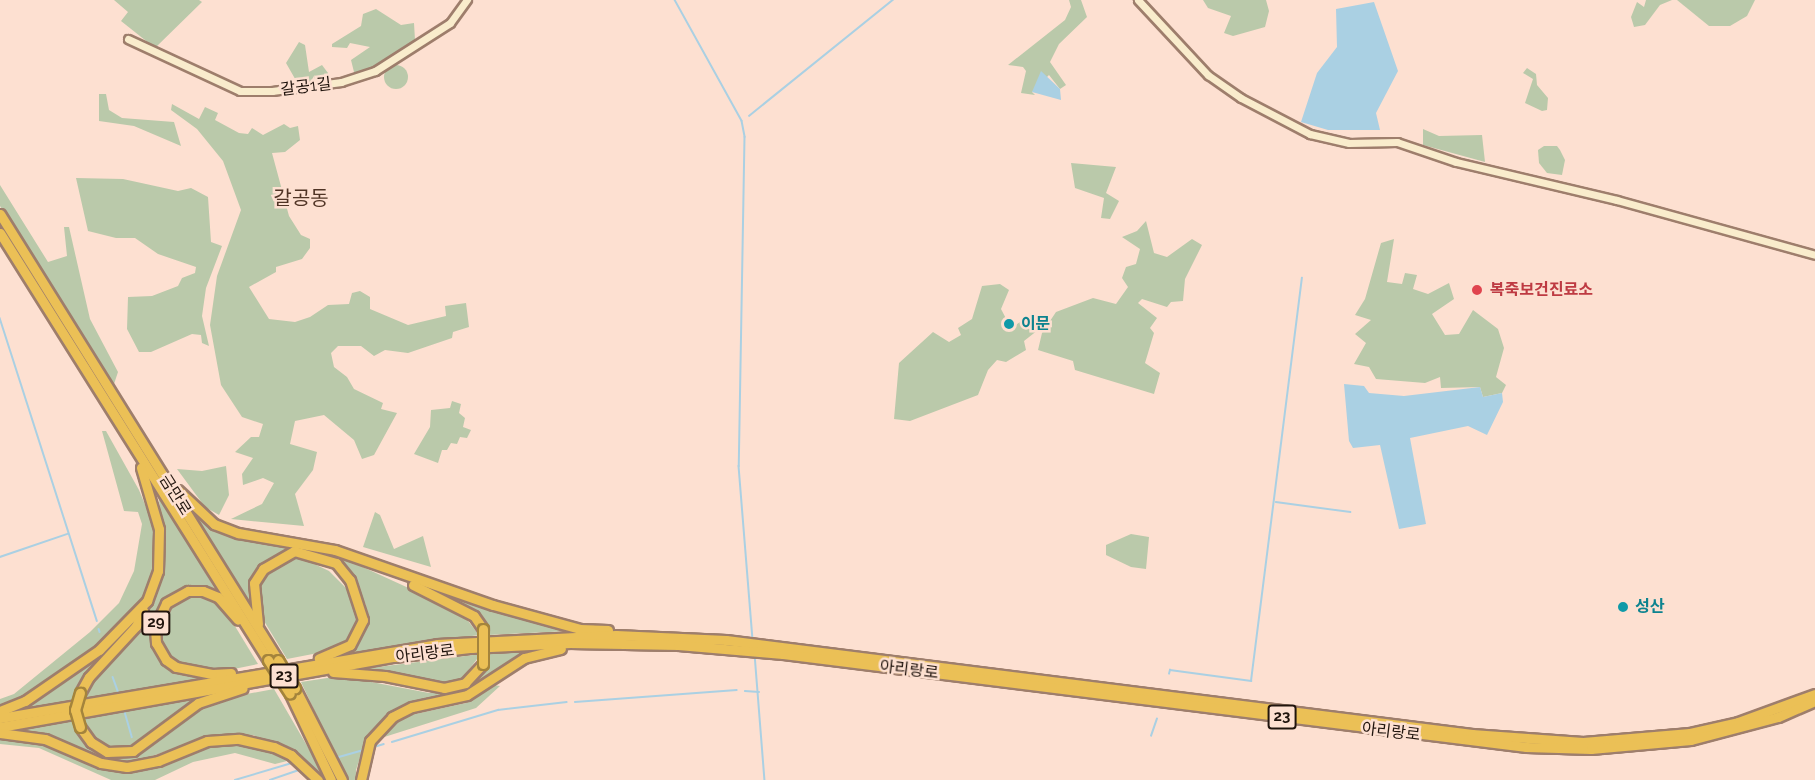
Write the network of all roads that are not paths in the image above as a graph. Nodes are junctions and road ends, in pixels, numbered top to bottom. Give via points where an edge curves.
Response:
1 (467, 0) edge
2 (1138, 0) edge
3 (128, 39) dead end
4 (0, 214) edge
5 (0, 233) edge
6 (1815, 255) edge
7 (133, 445) junction
8 (160, 471) junction
9 (350, 556) junction
10 (147, 601) junction
11 (245, 622) junction
12 (260, 632) junction
13 (616, 635) junction
14 (570, 643) junction
15 (727, 644) junction
16 (273, 660) junction
17 (312, 664) junction
18 (328, 668) junction
19 (243, 680) junction
20 (292, 691) junction
21 (1811, 699) edge
22 (0, 711) edge
23 (0, 718) edge
24 (0, 726) edge
25 (0, 733) edge
26 (317, 779) edge
27 (331, 780) edge
28 (342, 780) edge
29 (361, 780) edge

1 - 3 street, 갈공1길 via 450,23 375,71 341,82 272,91 240,91
2 - 6 street via 1208,75 1241,98 1310,134 1349,143 1398,142 1456,162 1617,200
4 - 8 highway, 금만로
5 - 7 highway, 금만로
7 - 10 highway via 130,447 148,482 159,529 158,571
7 - 11 highway, 금만로
8 - 9 highway via 164,469 187,502 214,524 238,533 300,541
8 - 12 highway, 금만로
9 - 13 highway via 493,605 580,629 610,630
9 - 18 highway, bridge via 440,595 474,616 483,629 483,664 465,683 444,688 386,676 333,672
10 - 19 highway, bridge via 136,626 88,677 80,693 75,710 80,728 91,742 107,752 133,751 198,703 244,688
10 - 22 highway via 99,650 25,701
11 - 16 highway, 금만로 / 29
11 - 19 highway, 29 via 240,623 218,597 196,591 173,596 157,617 155,627 156,643 166,660 176,667
12 - 16 highway, 금만로
12 - 17 highway via 254,583 263,569 294,551 336,563 350,580 363,620 350,645 316,658
13 - 15 highway, 아리랑로 / 23
13 - 17 highway, 아리랑로 / 23 via 448,643
14 - 15 highway, 아리랑로 / 23
14 - 18 highway, 아리랑로 / 23 via 471,648
14 - 29 highway via 566,648 524,658 467,695 402,712 370,741
15 - 21 highway, 아리랑로 / 23 via 1527,740 1650,739 1777,713
16 - 20 highway, 금만로, bridge
17 - 19 highway, 아리랑로 / 23
18 - 19 highway, 아리랑로 / 23
19 - 23 highway, 아리랑로 / 23
19 - 24 highway, 아리랑로 / 23
20 - 27 highway, 금만로
20 - 28 highway, 금만로
25 - 26 highway via 45,739 101,763 127,767 222,739 257,742 291,755

